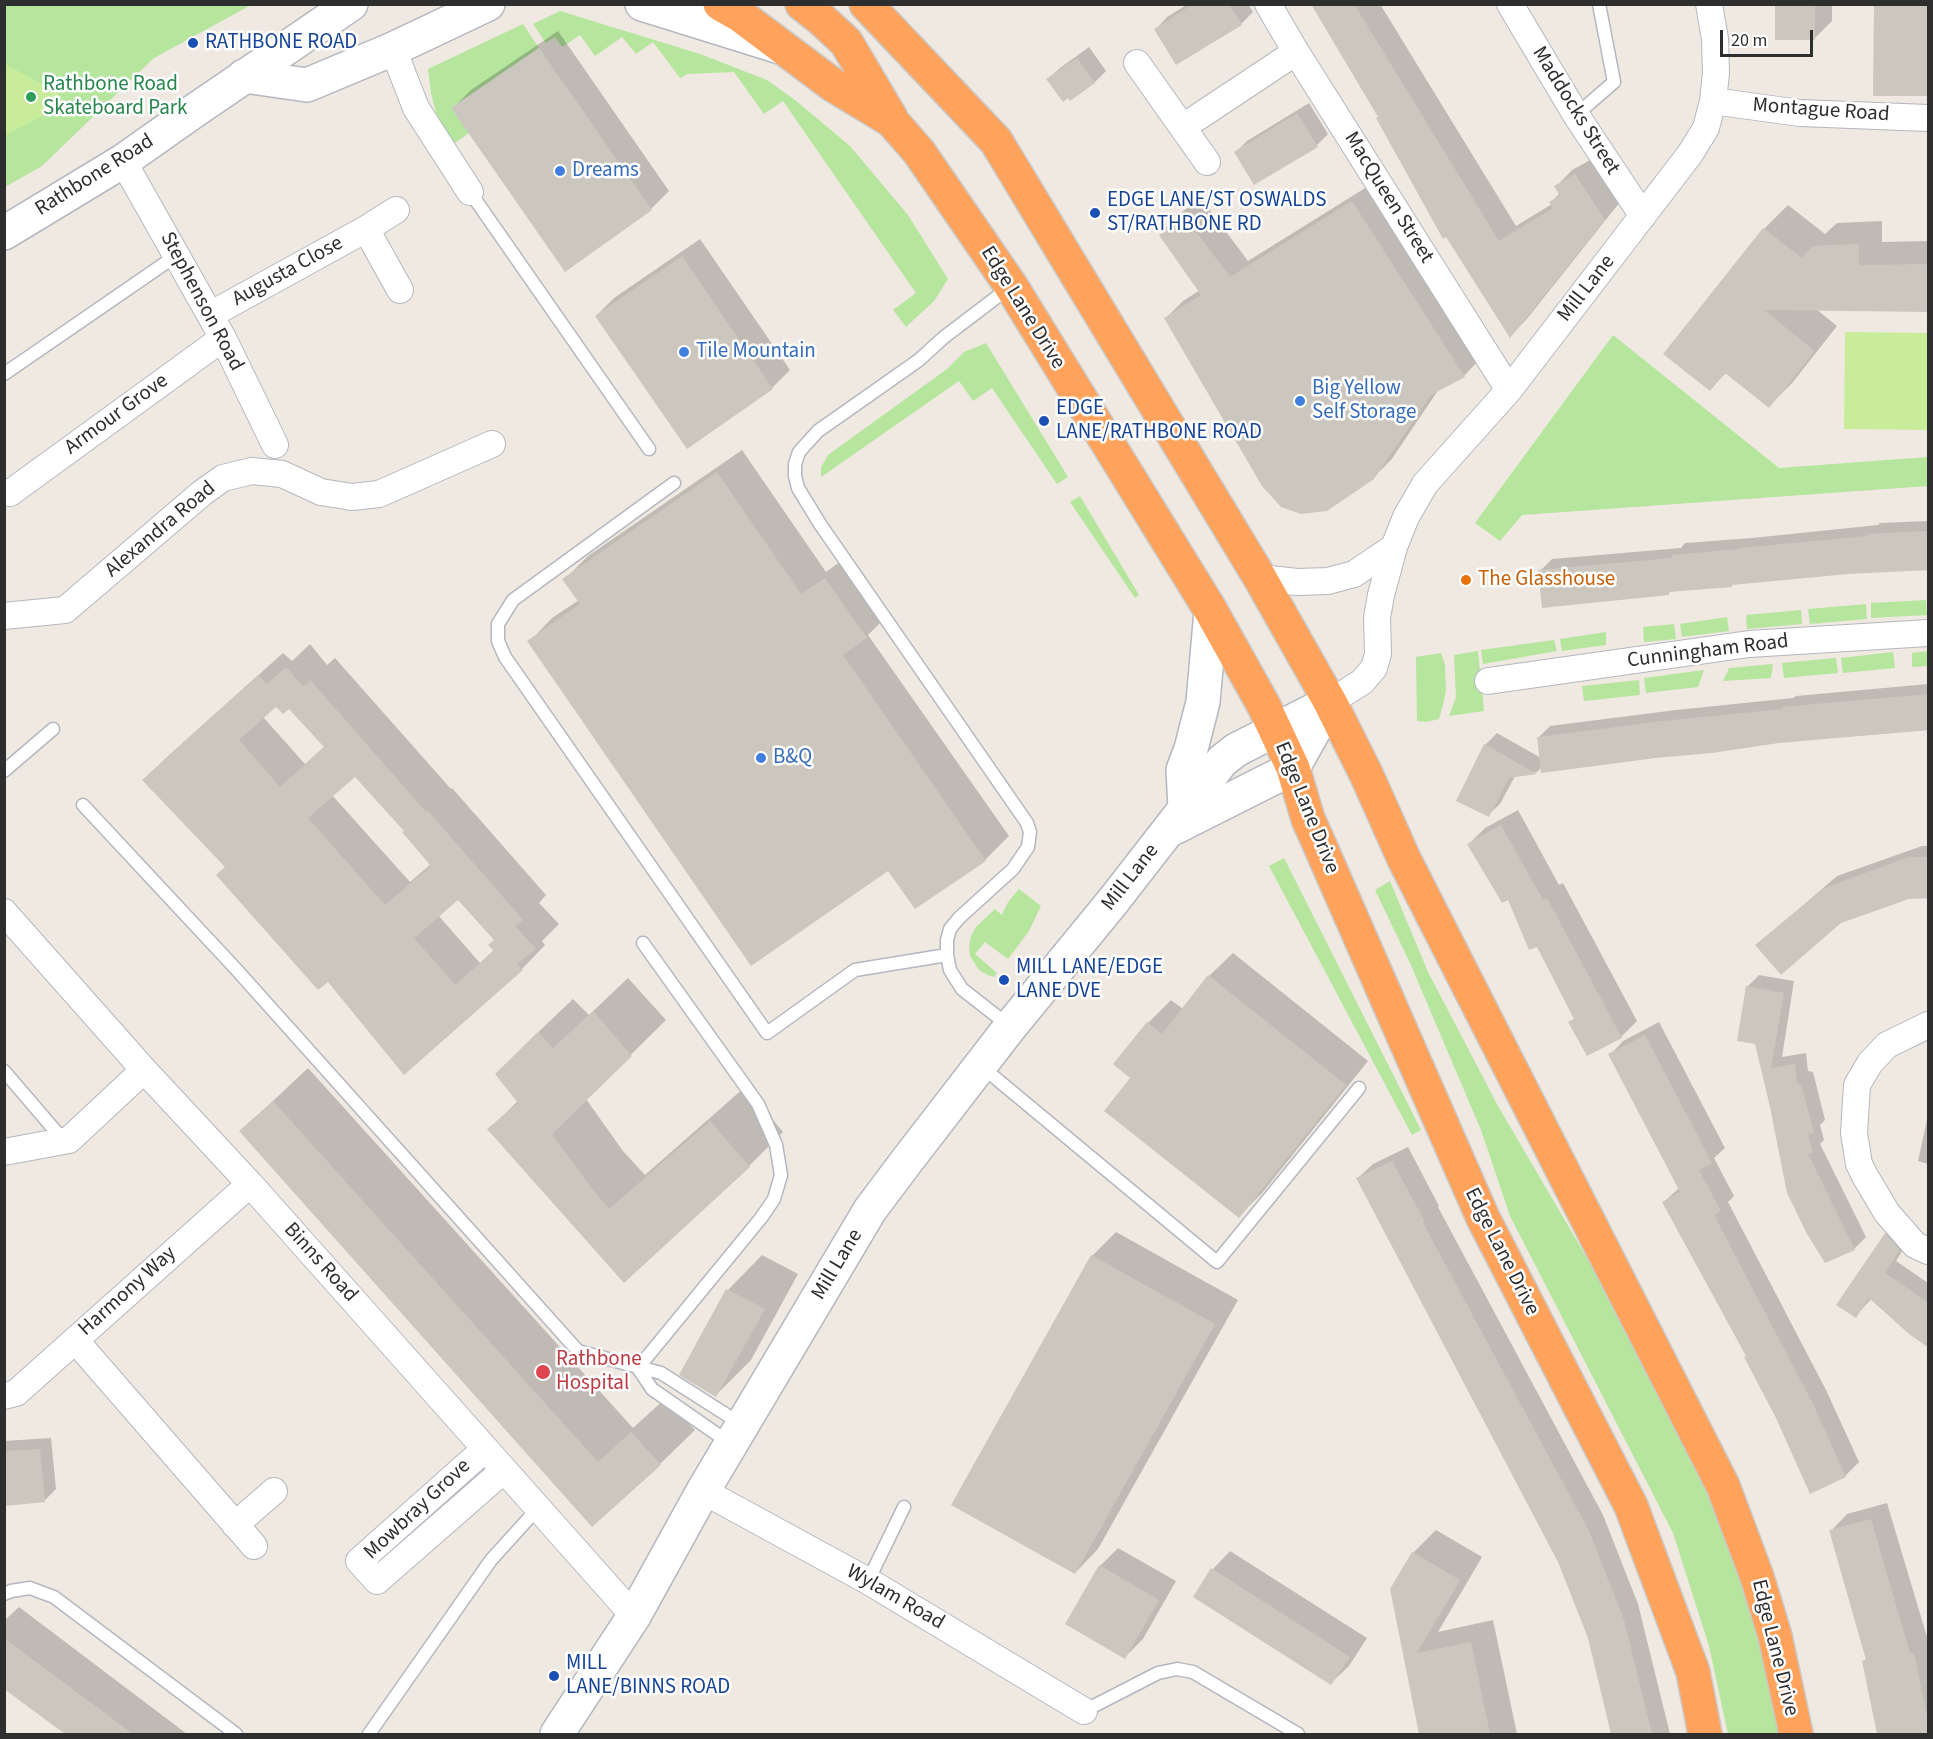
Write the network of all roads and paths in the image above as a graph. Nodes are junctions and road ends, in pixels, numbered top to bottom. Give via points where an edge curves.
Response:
1 (351, 4) edge
2 (488, 4) edge
3 (642, 4) edge
4 (720, 4) edge
5 (802, 4) edge
6 (866, 4) edge
7 (1268, 4) edge
8 (1510, 4) edge
9 (1599, 4) edge
10 (1710, 4) edge
11 (784, 48) junction
12 (393, 49) junction
13 (1296, 52) junction
14 (1137, 63) dead end
15 (244, 76) junction
16 (1713, 101) junction
17 (1576, 115) junction
18 (1919, 117) edge
19 (891, 120) junction
20 (1184, 127) junction
21 (123, 161) junction
22 (1207, 162) dead end
23 (470, 192) joint
24 (396, 210) dead end
25 (1642, 216) junction
26 (366, 230) junction
27 (4, 233) edge
28 (177, 255) junction
29 (1011, 286) junction
30 (400, 290) dead end
31 (210, 315) junction
32 (223, 338) junction
33 (4, 374) edge
34 (1509, 390) junction
35 (492, 444) dead end
36 (275, 445) dead end
37 (649, 449) dead end
38 (674, 483) dead end
39 (10, 493) dead end
40 (1394, 547) junction
41 (1260, 578) junction
42 (1211, 611) junction
43 (5, 615) edge
44 (1929, 633) edge
45 (1488, 681) dead end
46 (1330, 702) junction
47 (53, 729) dead end
48 (1274, 729) junction
49 (1293, 768) junction
50 (4, 771) edge
51 (84, 805) dead end
52 (1177, 819) junction
53 (4, 912) edge
54 (643, 943) dead end
55 (947, 956) junction
56 (1929, 1025) edge
57 (1010, 1027) junction
58 (980, 1065) junction
59 (144, 1070) junction
60 (4, 1071) edge
61 (1359, 1088) dead end
62 (64, 1141) junction
63 (4, 1152) edge
64 (250, 1184) junction
65 (1929, 1251) edge
66 (75, 1340) junction
67 (638, 1368) junction
68 (4, 1396) edge
69 (737, 1434) junction
70 (485, 1449) junction
71 (504, 1470) junction
72 (274, 1491) dead end
73 (703, 1491) junction
74 (904, 1507) dead end
75 (537, 1508) junction
76 (235, 1524) junction
77 (254, 1546) dead end
78 (868, 1581) junction
79 (4, 1594) edge
80 (634, 1616) junction
81 (1084, 1711) joint
82 (236, 1734) edge
83 (369, 1734) edge
84 (557, 1734) edge
85 (1298, 1734) edge
86 (1705, 1734) edge
87 (1796, 1734) edge

1 - 15 street, Rathbone Road
2 - 12 street
3 - 11 street
4 - 11 highway, Edge Lane Drive
5 - 19 highway via 846,42
6 - 41 highway, Edge Lane Drive via 996,141
7 - 13 street, MacQueen Street
8 - 17 street, Maddocks Street
9 - 17 lane via 1614,82
10 - 16 street, Mill Lane via 1715,39
11 - 19 highway, Edge Lane Drive via 833,85
12 - 15 street via 308,85
12 - 23 street via 416,108
13 - 20 street
13 - 34 street, MacQueen Street
14 - 20 street
15 - 21 street, Rathbone Road
16 - 18 street, Montague Road via 1800,113
16 - 25 street, Mill Lane via 1706,128 1690,154
17 - 25 street, Maddocks Street
19 - 29 highway, Edge Lane Drive via 919,152
20 - 22 street
21 - 27 street, Rathbone Road
21 - 28 street, Stephenson Road
23 - 37 lane
24 - 26 street, Augusta Close
25 - 34 street, Mill Lane
26 - 30 street, Augusta Close
26 - 31 street, Augusta Close
28 - 31 street, Stephenson Road
28 - 33 lane
29 - 42 highway, Edge Lane Drive
29 - 55 lane via 919,360 818,431 795,464 804,500 1030,832 1028,847 1013,869 950,929
31 - 32 street, Stephenson Road
32 - 36 street, Stephenson Road
32 - 39 street, Armour Grove
34 - 40 street, Mill Lane via 1425,484
35 - 43 street, Alexandra Road via 379,494 352,497 321,492 282,474 252,471 223,478 65,610
38 - 55 lane via 513,600 498,624 498,641 505,657 767,1033 855,970
40 - 41 street via 1354,574 1328,581
40 - 46 street, Mill Lane via 1377,618 1378,654 1374,668 1362,682
41 - 46 highway, Edge Lane Drive
42 - 48 highway, Edge Lane Drive
42 - 52 street via 1203,702 1183,770
44 - 45 street, Cunningham Road via 1749,644
46 - 48 street, Mill Lane
46 - 49 street
46 - 87 highway, Edge Lane Drive via 1404,859 1723,1486 1775,1636
47 - 50 lane
48 - 49 highway, Edge Lane Drive
48 - 52 street, Mill Lane via 1222,761
49 - 52 street, Mill Lane
49 - 86 highway, Edge Lane Drive via 1317,839 1483,1218 1631,1506 1693,1672
51 - 67 lane via 578,1351
52 - 57 street, Mill Lane
53 - 59 street, Binns Road
54 - 67 lane via 758,1104 776,1145 781,1175 774,1199 761,1218
55 - 57 lane via 950,970 962,989
56 - 65 street via 1887,1045 1870,1063 1857,1085 1854,1133 1859,1164 1887,1213 1916,1245
57 - 58 street, Mill Lane
58 - 61 lane via 1217,1262
58 - 69 street, Mill Lane via 870,1210
59 - 62 street
59 - 64 street, Binns Road
60 - 62 lane
62 - 63 street
64 - 66 street, Harmony Way
64 - 70 street, Binns Road
66 - 68 street, Harmony Way via 16,1393
66 - 76 street
67 - 69 lane via 661,1373
67 - 69 lane via 652,1389
69 - 73 street, Mill Lane
70 - 71 street, Binns Road
70 - 71 street, Mowbray Grove via 359,1561 377,1581
71 - 75 street, Binns Road
72 - 76 street
73 - 78 street, Wylam Road
73 - 80 street, Mill Lane
74 - 78 lane
75 - 80 street, Binns Road
75 - 83 lane via 491,1560
76 - 77 street
78 - 81 street, Wylam Road
79 - 82 lane via 30,1588 54,1597
80 - 84 street, Mill Lane
81 - 85 lane via 1158,1673 1177,1669 1192,1672

